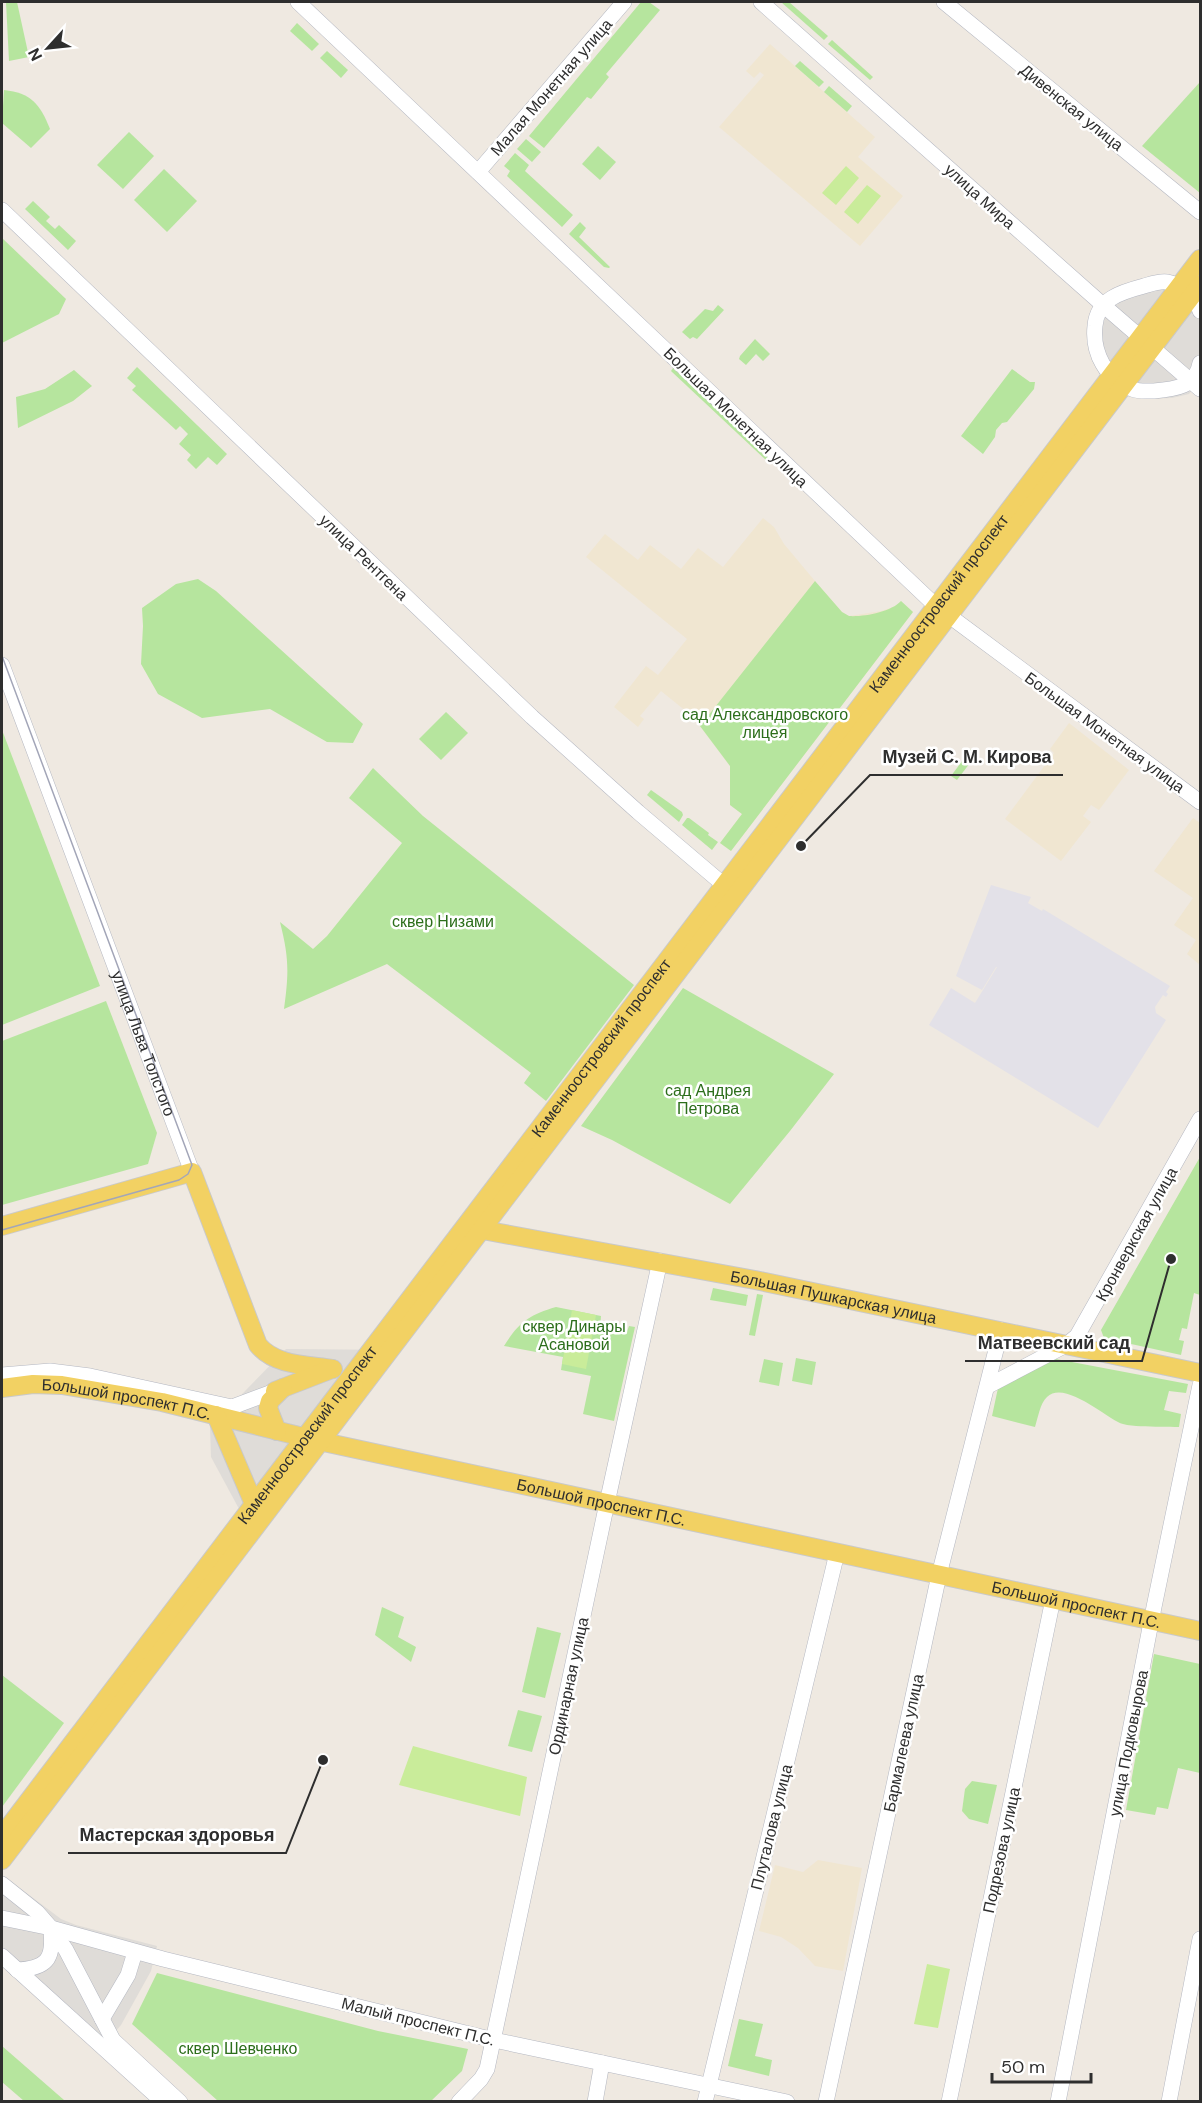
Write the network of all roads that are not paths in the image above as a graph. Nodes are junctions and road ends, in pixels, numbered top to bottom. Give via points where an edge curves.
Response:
1 (298, 2) edge
2 (624, 2) edge
3 (760, 2) edge
4 (944, 2) edge
5 (478, 172) junction
6 (2, 210) edge
7 (1200, 212) edge
8 (1200, 259) edge
9 (1193, 295) edge
10 (1103, 306) junction
11 (1147, 343) junction
12 (1200, 363) edge
13 (1118, 380) junction
14 (1196, 385) edge
15 (942, 612) junction
16 (2, 665) edge
17 (1200, 802) edge
18 (730, 890) junction
19 (1200, 1119) edge
20 (192, 1172) junction
21 (2, 1226) edge
22 (473, 1228) junction
23 (660, 1261) junction
24 (1001, 1330) junction
25 (1066, 1345) junction
26 (364, 1357) junction
27 (333, 1369) junction
28 (1200, 1373) edge
29 (2, 1375) edge
30 (1200, 1385) edge
31 (988, 1386) junction
32 (2, 1388) edge
33 (279, 1390) junction
34 (216, 1415) junction
35 (277, 1431) junction
36 (312, 1439) junction
37 (607, 1503) junction
38 (254, 1504) junction
39 (837, 1553) junction
40 (939, 1575) junction
41 (1053, 1599) junction
42 (1152, 1621) junction
43 (1200, 1631) edge
44 (2, 1836) edge
45 (2, 1860) edge
46 (2, 1884) edge
47 (2, 1918) edge
48 (51, 1928) junction
49 (1200, 1939) edge
50 (135, 1952) junction
51 (2, 1956) edge
52 (17, 1970) junction
53 (102, 2019) junction
54 (494, 2040) junction
55 (602, 2063) junction
56 (709, 2084) junction
57 (163, 2102) edge
58 (180, 2102) edge
59 (459, 2102) edge
60 (595, 2102) edge
61 (705, 2102) edge
62 (788, 2102) edge
63 (826, 2102) edge
64 (949, 2102) edge
65 (1058, 2102) edge
66 (1169, 2102) edge

1 - 5 street, Большая Монетная улица
2 - 5 street, Малая Монетная улица
3 - 10 street, улица Мира
4 - 7 street, Дивенская улица
5 - 15 street, Большая Монетная улица
6 - 18 street, улица Рентгена via 531,717
8 - 9 main road, Каменноостровский проспект
9 - 10 street via 1160,282 1120,292
9 - 11 main road, Каменноостровский проспект
10 - 11 street, улица Мира
10 - 13 street via 1094,327 1098,358
11 - 13 main road, Каменноостровский проспект
11 - 14 street, улица Мира
12 - 14 street
13 - 14 street via 1132,390 1142,391
13 - 15 main road, Каменноостровский проспект
15 - 17 street, Большая Монетная улица
15 - 18 main road, Каменноостровский проспект
16 - 20 street, улица Льва Толстого
18 - 22 main road, Каменноостровский проспект
19 - 25 street, Кронверкская улица via 1085,1324
20 - 21 main road
20 - 27 main road, улица Льва Толстого via 258,1345 277,1360
22 - 23 main road, Большая Пушкарская улица
22 - 26 main road, Каменноостровский проспект
22 - 36 main road, Каменноостровский проспект
23 - 24 main road, Большая Пушкарская улица
23 - 37 street, Ординарная улица
24 - 25 main road, Большая Пушкарская улица
24 - 31 street, Бармалеева улица
25 - 28 main road, Большая Пушкарская улица
25 - 31 street
26 - 27 main road
26 - 36 main road, Каменноостровский проспект
27 - 33 main road
29 - 33 street, Большой проспект П.С. via 50,1371 90,1376 232,1407
30 - 42 street, улица Подковырова
31 - 40 street, Бармалеева улица
32 - 34 main road, Большой проспект П.С. via 62,1385
33 - 35 main road via 268,1408
34 - 35 main road, Большой проспект П.С.
34 - 38 main road
35 - 36 main road, Большой проспект П.С.
36 - 37 main road, Большой проспект П.С.
36 - 38 main road, Каменноостровский проспект
36 - 45 main road, Каменноостровский проспект
37 - 39 main road, Большой проспект П.С.
37 - 54 street, Ординарная улица
38 - 44 main road, Каменноостровский проспект
39 - 40 main road, Большой проспект П.С.
39 - 56 street, Плуталова улица
40 - 41 main road, Большой проспект П.С.
40 - 63 street, Бармалеева улица
41 - 42 main road, Большой проспект П.С.
41 - 64 street, Подрезова улица
42 - 43 main road, Большой проспект П.С.
42 - 65 street, улица Подковырова
46 - 48 street, Малый проспект П.С.
47 - 48 street, Малый проспект П.С.
48 - 50 street, Малый проспект П.С.
48 - 52 street via 53,1949 49,1958 41,1966
48 - 53 street
49 - 66 street
50 - 53 street via 128,1975
50 - 54 street, Малый проспект П.С.
51 - 52 street
52 - 57 street
53 - 58 street via 119,2047
54 - 55 street, Малый проспект П.С.
54 - 59 street, Ординарная улица via 488,2069
55 - 56 street, Малый проспект П.С.
55 - 60 street
56 - 61 street, Плуталова улица
56 - 62 street, Малый проспект П.С.

